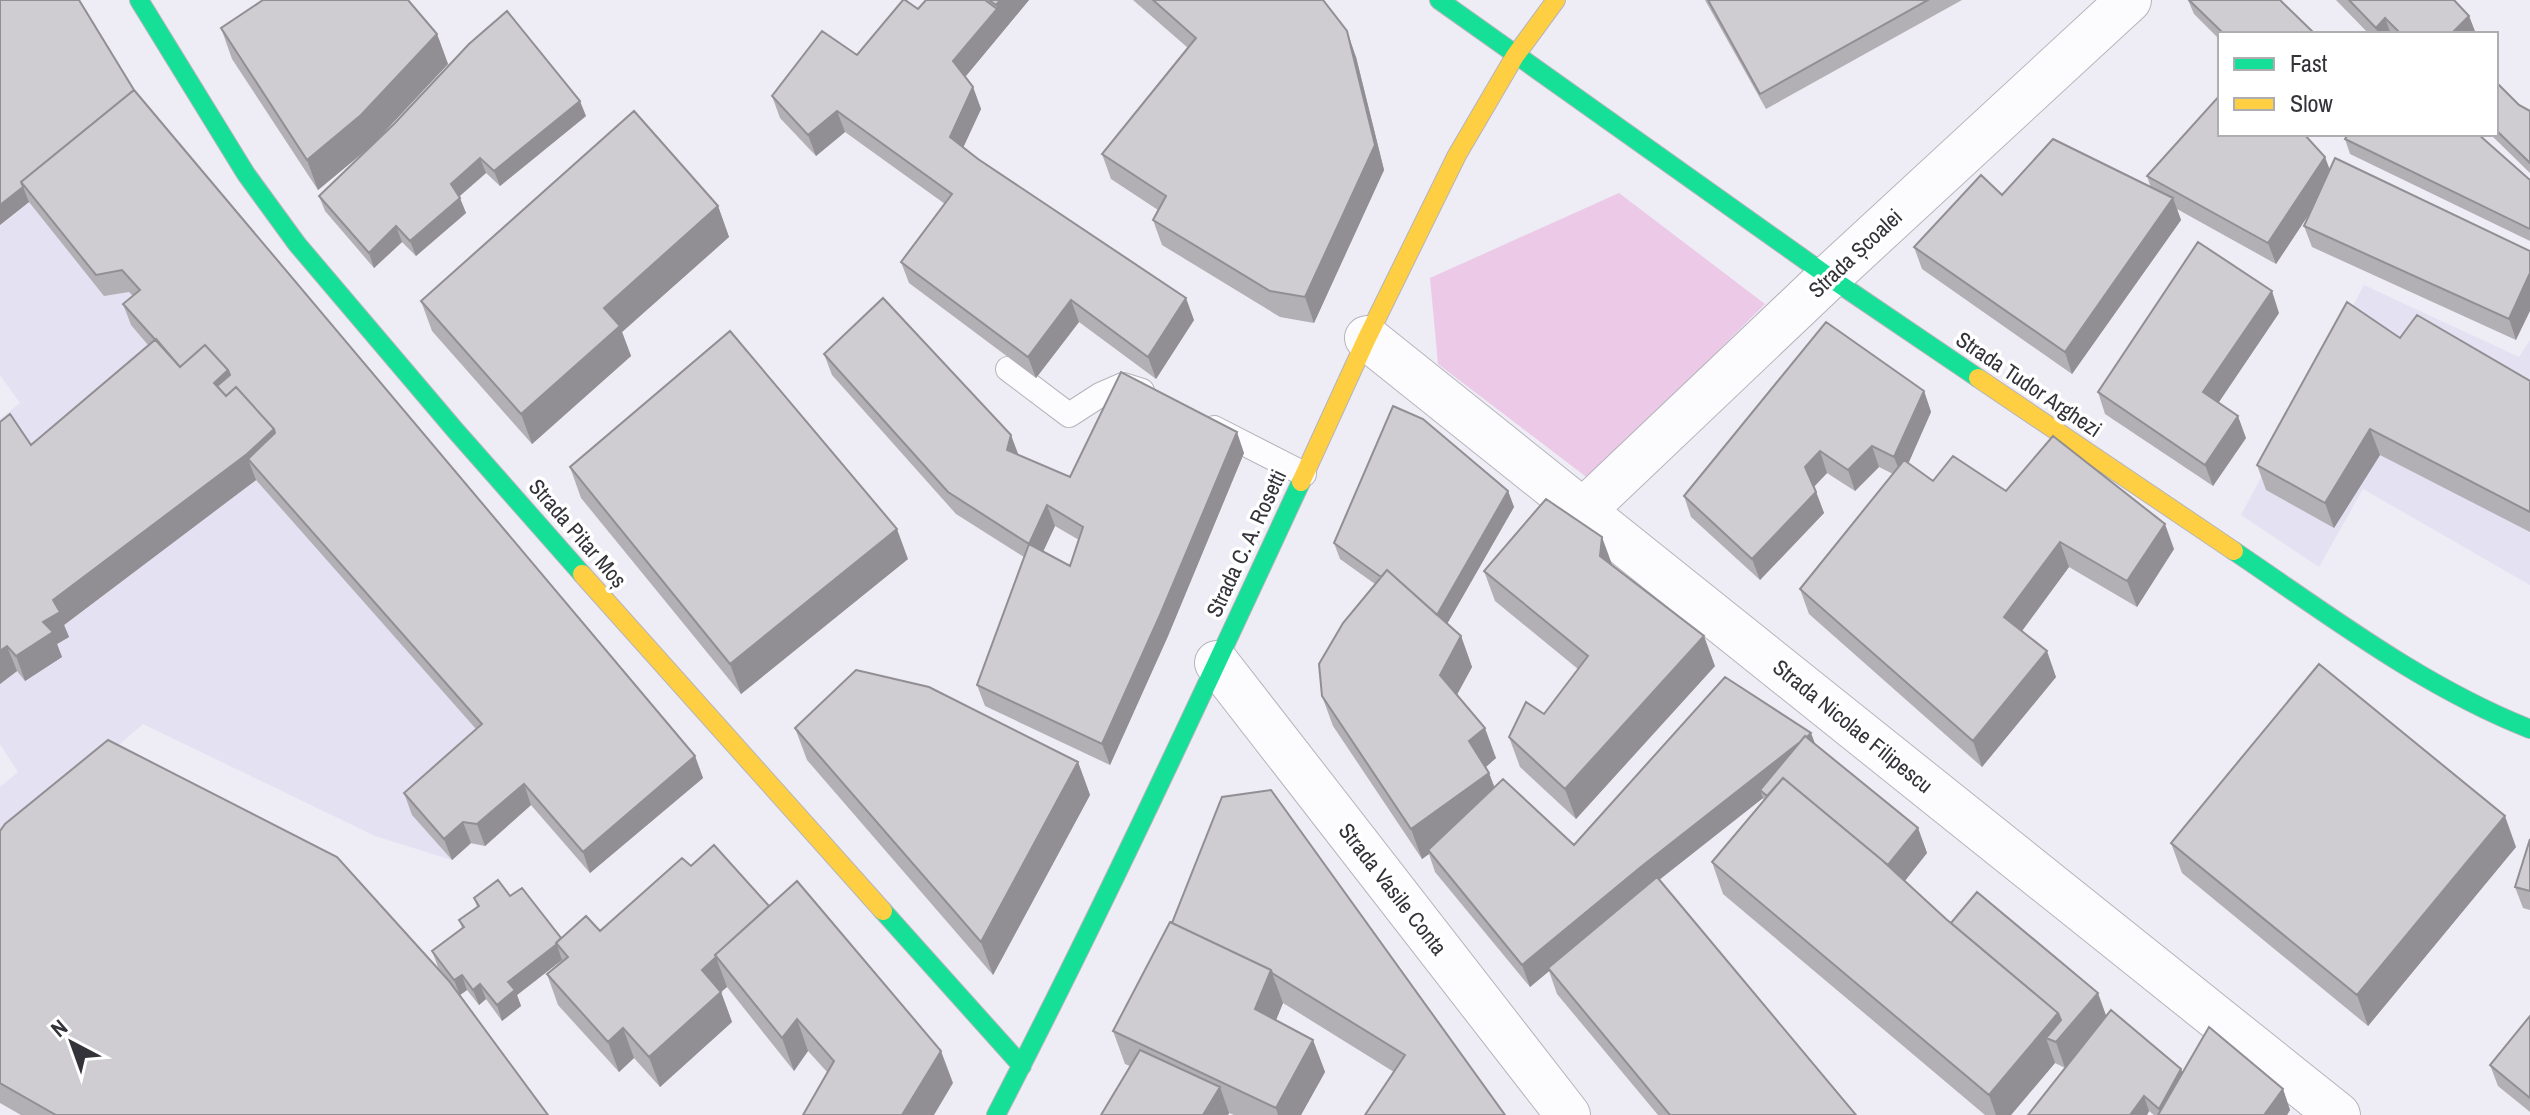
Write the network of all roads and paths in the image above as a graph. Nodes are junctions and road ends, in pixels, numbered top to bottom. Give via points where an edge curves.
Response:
1 (139, 0) edge
2 (1439, 0) edge
3 (1556, 0) edge
4 (2129, 0) edge
5 (1515, 56) junction
6 (1829, 277) junction
7 (1367, 338) junction
8 (1008, 369) edge
9 (1166, 404) edge
10 (1194, 418) edge
11 (1304, 474) junction
12 (1584, 510) junction
13 (1217, 663) junction
14 (2530, 729) edge
15 (1022, 1066) junction
16 (996, 1115) edge
17 (1568, 1115) edge
18 (2338, 1115) edge

1 - 15 street, Strada Pitar Moș via 246,174 297,244 455,430
2 - 5 street, Strada Tudor Arghezi
3 - 5 street, Strada C. A. Rosetti
4 - 6 street, Strada Școalei
5 - 6 street, Strada Tudor Arghezi
5 - 7 street, Strada C. A. Rosetti via 1457,155
6 - 12 street, Strada Școalei
6 - 14 street, Strada Tudor Arghezi via 2384,653 2492,714
7 - 11 street, Strada C. A. Rosetti
7 - 12 street, Strada Nicolae Filipescu
8 - 9 lane via 1069,415 1123,385
10 - 11 lane
11 - 13 street, Strada C. A. Rosetti
12 - 18 street, Strada Nicolae Filipescu
13 - 15 street, Strada C. A. Rosetti
13 - 17 street, Strada Vasile Conta
15 - 16 street, Strada C. A. Rosetti

